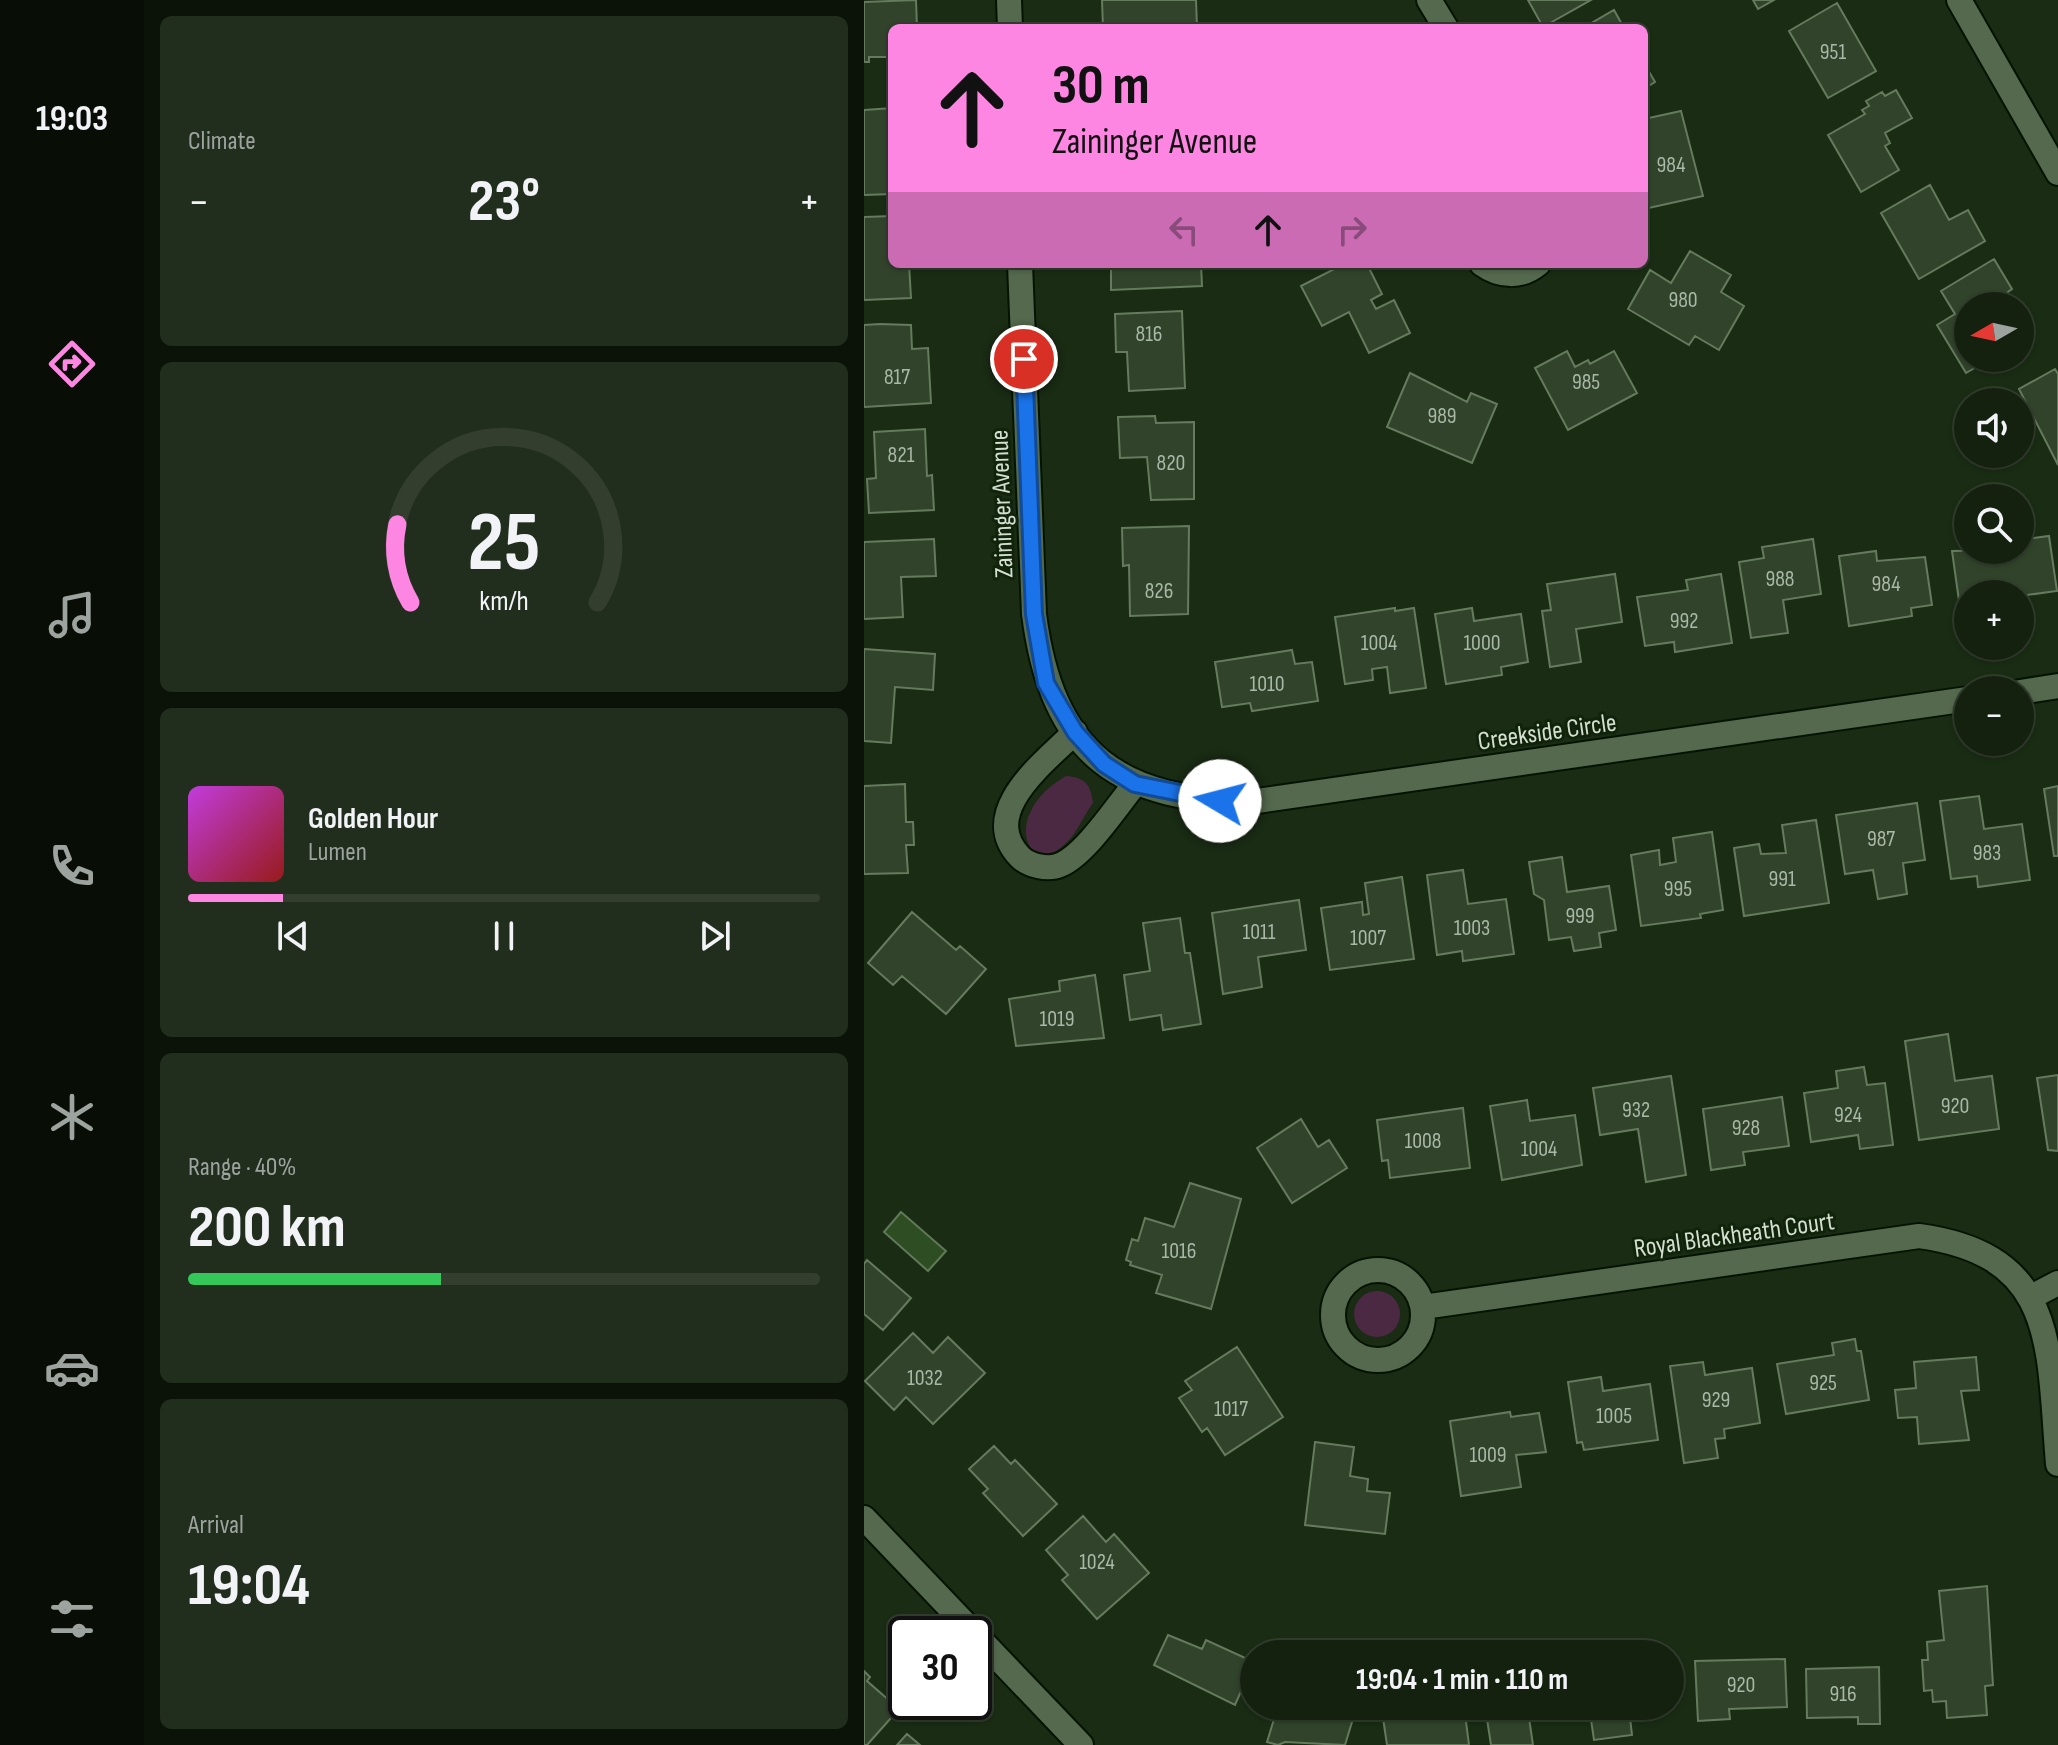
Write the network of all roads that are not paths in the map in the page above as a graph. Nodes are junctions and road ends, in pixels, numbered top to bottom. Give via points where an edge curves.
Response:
1 (1009, 0) edge
2 (1429, 0) edge
3 (1959, 0) edge
4 (1010, 24) edge
5 (1444, 24) edge
6 (2058, 173) edge
7 (1020, 268) edge
8 (1489, 268) edge
9 (1529, 268) edge
10 (2058, 686) edge
11 (2034, 690) edge
12 (1954, 701) edge
13 (1075, 732) junction
14 (1135, 784) junction
15 (2058, 1283) edge
16 (2033, 1296) junction
17 (1423, 1307) dead end
18 (2058, 1464) edge
19 (864, 1518) edge
20 (1081, 1745) edge

1 - 4 street
2 - 5 street
3 - 6 street
7 - 13 street, Zaininger Avenue via 1034,614 1046,683
8 - 9 street via 1512,275
10 - 11 street
12 - 14 street, Creekside Circle via 1257,801 1184,796
13 - 14 street, Creekside Circle via 1104,764
13 - 14 street via 1020,787 1011,803 1008,840 1022,859 1038,867 1067,860
15 - 16 street
16 - 17 street, Royal Blackheath Court via 1999,1259 1975,1247 1919,1236
16 - 18 street, Royal Blackheath Court via 2049,1349
19 - 20 street

